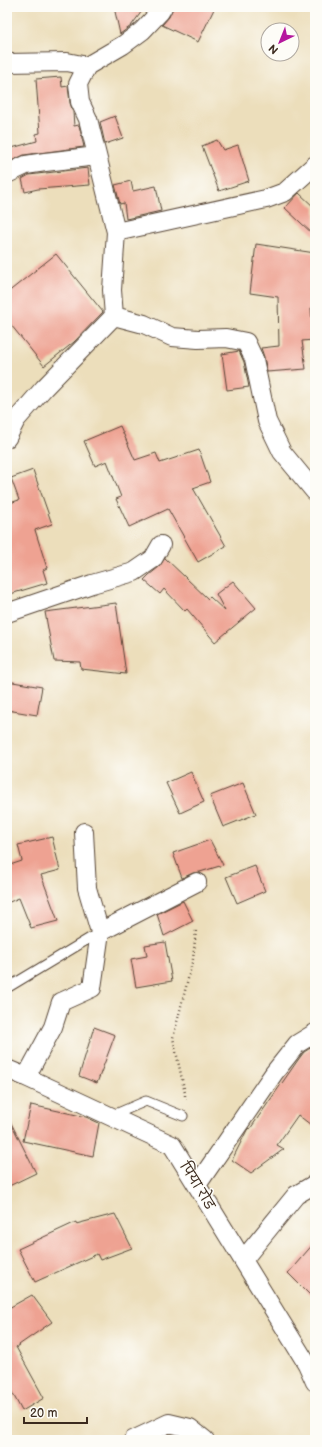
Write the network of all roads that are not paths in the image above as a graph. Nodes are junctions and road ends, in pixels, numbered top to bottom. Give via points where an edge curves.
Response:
1 (163, 7) edge
2 (7, 63) edge
3 (87, 66) junction
4 (97, 156) junction
5 (315, 165) edge
6 (7, 174) edge
7 (116, 232) junction
8 (114, 316) junction
9 (7, 438) edge
10 (315, 492) edge
11 (161, 545) dead end
12 (7, 613) edge
13 (84, 832) dead end
14 (197, 882) dead end
15 (100, 932) junction
16 (7, 988) edge
17 (315, 1033) edge
18 (7, 1069) edge
19 (26, 1077) junction
20 (110, 1116) junction
21 (183, 1116) road end
22 (315, 1184) edge
23 (196, 1185) junction
24 (243, 1260) junction
25 (315, 1382) edge
26 (134, 1440) edge
27 (205, 1440) edge

1 - 3 street via 142,31
2 - 3 street via 67,62
3 - 4 street via 78,84 80,102 88,119
4 - 6 street via 26,165
4 - 7 street
5 - 7 street via 285,192 266,199
7 - 8 street via 112,290
8 - 9 street via 44,388 16,420
8 - 10 street via 144,324 172,337 226,338 246,342 254,359 267,421 282,452
11 - 12 street via 153,559 134,572
13 - 15 street via 87,888
14 - 15 street
15 - 16 lane
15 - 19 street via 92,988 61,1002 53,1027
17 - 23 street via 298,1044 274,1073
18 - 19 street, पिया रोड
19 - 20 street, पिया रोड
20 - 21 lane via 146,1101
20 - 23 street, पिया रोड via 172,1145
22 - 24 street via 296,1195
23 - 24 street, पिया रोड
24 - 25 street, पिया रोड via 307,1364
26 - 27 street via 169,1423 190,1428

